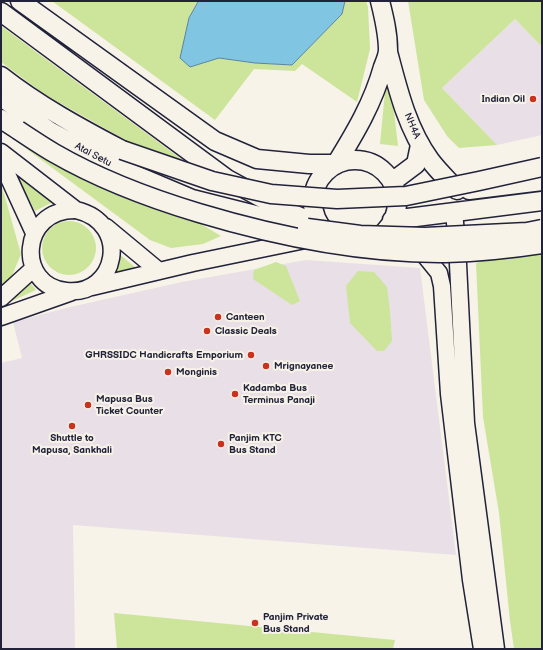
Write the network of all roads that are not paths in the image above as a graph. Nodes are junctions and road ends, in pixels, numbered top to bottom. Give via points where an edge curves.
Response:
1 (20, 1) edge
2 (380, 1) edge
3 (1, 12) edge
4 (388, 51) junction
5 (1, 76) edge
6 (1, 97) edge
7 (1, 119) edge
8 (420, 145) junction
9 (1, 152) edge
10 (1, 161) edge
11 (336, 164) junction
12 (542, 167) edge
13 (542, 181) edge
14 (393, 184) junction
15 (457, 190) junction
16 (542, 202) edge
17 (76, 210) junction
18 (454, 212) junction
19 (392, 220) junction
20 (103, 224) junction
21 (542, 229) edge
22 (324, 230) junction
23 (34, 233) junction
24 (378, 237) junction
25 (542, 244) edge
26 (34, 268) junction
27 (159, 271) junction
28 (81, 290) junction
29 (1, 298) edge
30 (1, 316) edge
31 (482, 649) edge
32 (496, 649) edge

1 - 11 main road via 215,141 257,159
2 - 4 main road
3 - 22 main road via 227,179
4 - 8 main road, NH4A via 407,117
4 - 11 main road via 371,102
5 - 12 main road, Atal Setu, bridge via 24,94 122,150 220,183 271,194 337,199 406,196
6 - 21 main road, Atal Setu, bridge via 51,132 114,166 192,199 307,228 360,235 425,237
7 - 25 main road, bridge via 54,153 137,192 235,224 278,234 350,247 446,253
8 - 14 main road via 416,164
8 - 15 main road, NH4A via 431,162
9 - 17 main road
10 - 23 main road
11 - 14 main road via 348,160 374,164 384,171
11 - 22 main road via 318,180 314,191 314,215
13 - 15 main road
14 - 15 main road
14 - 19 main road via 397,204
16 - 18 main road
17 - 20 main road via 91,215
17 - 23 main road via 60,211 52,215
18 - 19 main road
18 - 32 main road via 466,423
19 - 24 main road
20 - 27 main road
20 - 28 main road via 111,242 110,263 101,278
22 - 24 main road via 338,241 348,244 359,244
22 - 27 main road
23 - 26 main road via 30,247
24 - 31 main road via 407,244 426,257 439,273 449,394 471,580
26 - 28 main road via 50,286 58,290
26 - 29 main road
27 - 28 main road
28 - 30 main road

